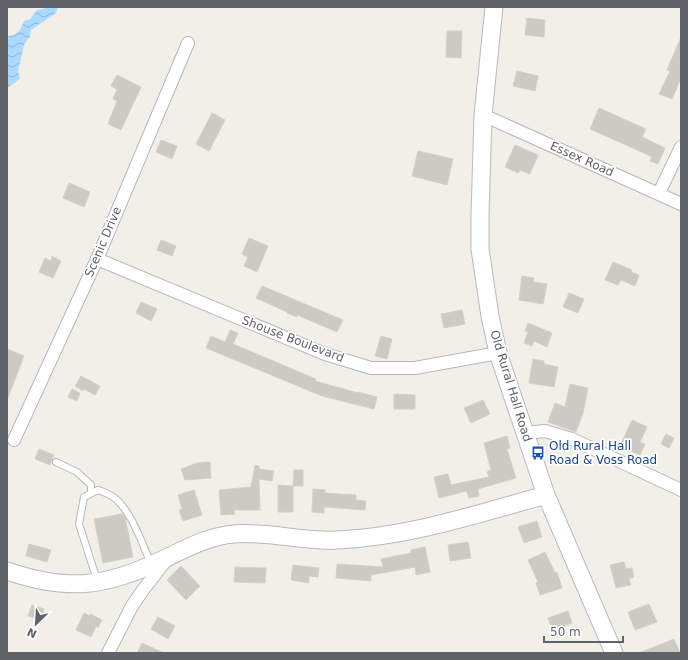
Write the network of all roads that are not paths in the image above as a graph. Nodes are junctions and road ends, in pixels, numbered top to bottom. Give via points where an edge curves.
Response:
1 (494, 7) edge
2 (188, 43) dead end
3 (483, 115) junction
4 (681, 147) edge
5 (658, 193) junction
6 (681, 204) edge
7 (97, 259) junction
8 (498, 353) junction
9 (525, 433) junction
10 (14, 440) dead end
11 (56, 462) dead end
12 (681, 490) edge
13 (91, 493) junction
14 (546, 495) junction
15 (169, 557) junction
16 (151, 565) junction
17 (7, 571) edge
18 (98, 582) junction
19 (108, 653) edge
20 (614, 653) edge

1 - 3 main road, Old Rural Hall Road
2 - 7 street, Scenic Drive
3 - 5 street, Essex Road
3 - 8 main road, Old Rural Hall Road via 480,249
4 - 5 street
5 - 6 street, Essex Road
7 - 8 street, Shouse Boulevard via 325,354 371,368 415,368
7 - 10 street, Scenic Drive
8 - 9 main road, Old Rural Hall Road
9 - 12 street via 545,431 572,439
9 - 14 main road, Old Rural Hall Road
11 - 13 lane via 77,472 91,485
13 - 16 lane via 98,490 111,495 131,518
13 - 18 lane via 84,497 79,524
14 - 15 main road via 392,534 335,540 234,534 192,545
14 - 20 main road, Old Rural Hall Road
15 - 16 main road
15 - 19 street via 132,606
16 - 18 main road
17 - 18 main road via 48,582

